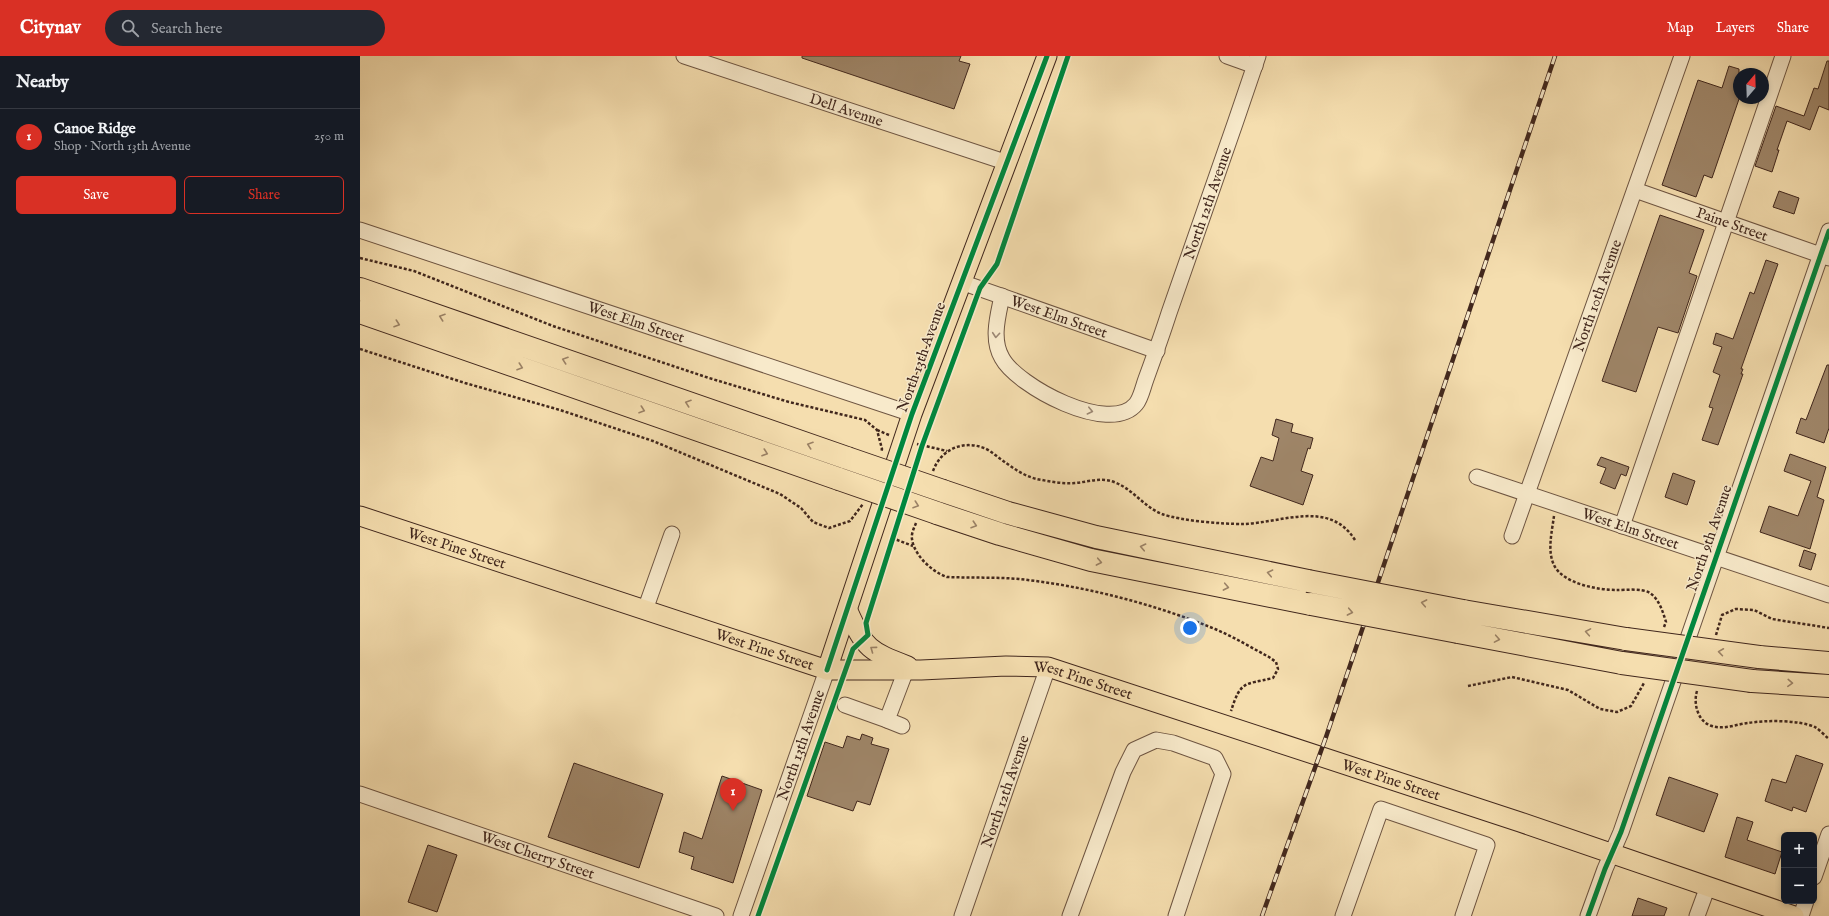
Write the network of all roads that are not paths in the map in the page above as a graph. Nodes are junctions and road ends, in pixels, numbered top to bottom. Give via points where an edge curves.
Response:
1 (684, 56) edge
2 (1047, 56) edge
3 (1227, 56) edge
4 (1682, 56) edge
5 (1783, 56) edge
6 (1257, 61) edge
7 (1008, 163) junction
8 (1635, 190) junction
9 (1726, 222) junction
10 (360, 230) edge
11 (1829, 231) edge
12 (1825, 256) edge
13 (961, 282) junction
14 (360, 289) edge
15 (1002, 296) junction
16 (360, 312) edge
17 (1156, 351) junction
18 (912, 414) junction
19 (1477, 477) dead end
20 (1527, 494) junction
21 (360, 516) edge
22 (1622, 526) junction
23 (672, 534) dead end
24 (1512, 536) dead end
25 (1715, 557) junction
26 (1829, 595) edge
27 (645, 610) junction
28 (848, 611) junction
29 (1824, 662) edge
30 (1048, 667) junction
31 (827, 670) junction
32 (914, 670) junction
33 (1825, 686) edge
34 (845, 705) dead end
35 (887, 720) junction
36 (902, 726) dead end
37 (360, 794) edge
38 (1829, 834) edge
39 (1612, 853) junction
40 (1817, 869) edge
41 (1708, 886) junction
42 (1805, 904) edge
43 (716, 916) edge
44 (741, 916) edge
45 (962, 916) edge
46 (1070, 916) edge
47 (1176, 916) edge
48 (1343, 916) edge
49 (1462, 916) edge
50 (1588, 916) edge
51 (1697, 916) edge
52 (1794, 916) edge
53 (1801, 916) edge

1 - 7 street, Dell Avenue
2 - 7 main road, North 13th Avenue
3 - 6 street
4 - 8 street, North 10th Avenue
5 - 9 street
6 - 17 street, North 12th Avenue
7 - 13 main road, North 13th Avenue
8 - 9 street, Paine Street
8 - 20 street, North 10th Avenue
9 - 12 street, Paine Street
9 - 22 street
10 - 18 street, West Elm Street
11 - 12 street, North 9th Avenue
12 - 25 street, North 9th Avenue
13 - 15 street, West Elm Street
13 - 18 main road, North 13th Avenue
29 -> 14 highway, bridge via 1759,657 1626,639 1463,611 1096,537 1008,513
15 - 17 street, West Elm Street
15 -> 17 street, North 12th Avenue via 996,342 1002,359 1041,392 1073,407 1104,414 1123,413 1136,404
16 -> 33 highway, bridge via 937,513 1091,560 1622,663 1752,681
18 - 28 main road, North 13th Avenue
19 - 20 street, West Elm Street
20 - 22 street, West Elm Street
20 - 24 street, North 10th Avenue
21 - 27 main road, West Pine Street
22 - 25 street, West Elm Street
23 - 27 street
25 - 26 street, West Elm Street
25 - 39 street, North 9th Avenue
27 - 31 main road, West Pine Street
28 - 31 main road, North 13th Avenue
32 -> 28 main road via 870,648 860,638
30 - 32 main road, West Pine Street
30 - 39 main road, West Pine Street
30 - 45 street, North 12th Avenue
31 - 32 main road, West Pine Street
31 - 44 street, North 13th Avenue
32 - 35 street
34 - 35 street
35 - 36 street
37 - 43 street, West Cherry Street
38 - 40 street
39 - 41 main road, West Pine Street
39 - 50 street, North 9th Avenue
41 - 51 street
41 - 52 main road, West Pine Street
42 - 53 street
46 - 47 street via 1123,772 1134,750 1156,740 1173,743 1215,758 1223,774
48 - 49 street via 1381,809 1487,845

